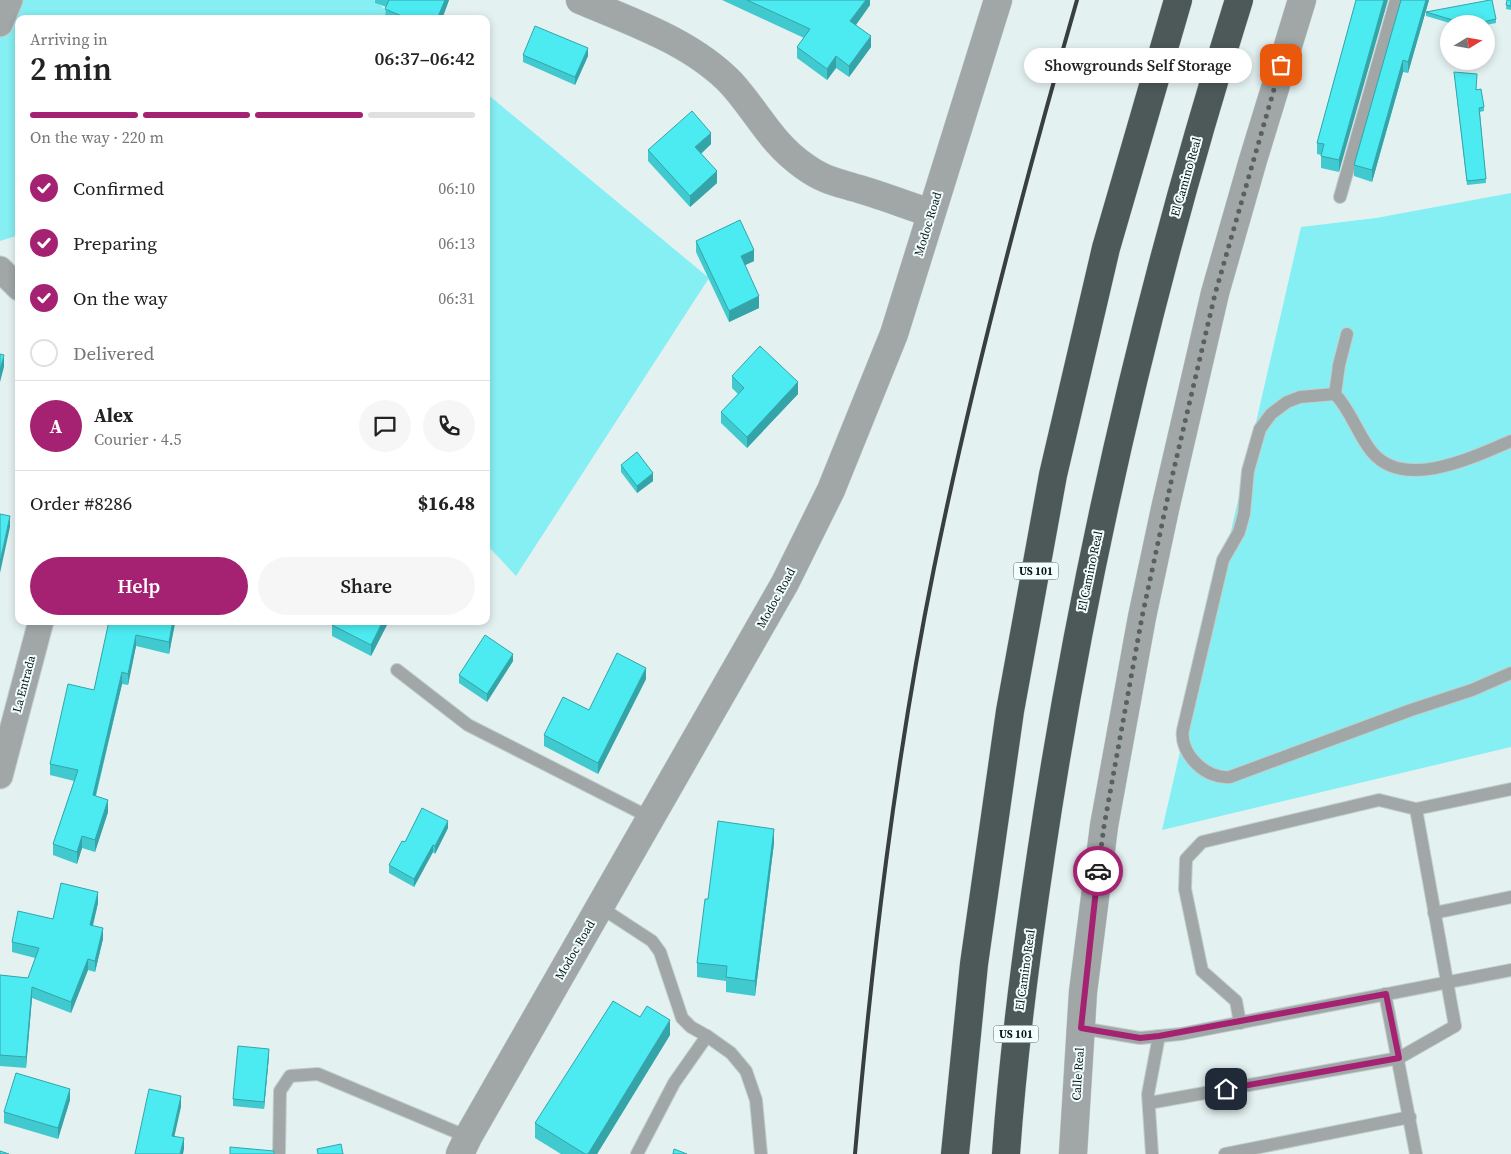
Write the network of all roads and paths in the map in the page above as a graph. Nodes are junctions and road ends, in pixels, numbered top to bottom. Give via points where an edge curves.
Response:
1 (10, 0) edge
2 (580, 0) edge
3 (998, 0) edge
4 (1178, 0) edge
5 (1239, 0) edge
6 (1302, 0) edge
7 (1396, 0) edge
8 (0, 24) edge
9 (1340, 197) dead end
10 (932, 213) junction
11 (0, 269) edge
12 (15, 284) edge
13 (1347, 334) dead end
14 (1335, 394) junction
15 (1511, 441) edge
16 (40, 625) edge
17 (397, 670) dead end
18 (1511, 674) edge
19 (4, 746) edge
20 (0, 776) edge
21 (1511, 789) edge
22 (1416, 809) junction
23 (652, 818) junction
24 (1511, 897) edge
25 (600, 907) junction
26 (1434, 912) junction
27 (1511, 970) edge
28 (1447, 982) junction
29 (1386, 994) junction
30 (1240, 1023) junction
31 (1081, 1028) junction
32 (707, 1036) junction
33 (1159, 1036) junction
34 (1399, 1058) junction
35 (1012, 1067) junction
36 (1149, 1103) junction
37 (1410, 1117) junction
38 (464, 1145) edge
39 (279, 1154) edge
40 (637, 1154) edge
41 (761, 1154) edge
42 (955, 1154) edge
43 (1006, 1154) edge
44 (1022, 1154) edge
45 (1073, 1154) edge
46 (1152, 1154) edge
47 (1225, 1154) edge
48 (1416, 1154) edge

1 - 8 street
2 - 10 street via 651,30 722,74 785,151 828,182
3 - 10 street, Modoc Road
4 - 42 highway, US 101 via 1106,248 1053,475 1010,711 974,964
5 - 35 highway, El Camino Real / US 101 via 1187,171 1141,341 1108,483 1053,770
6 - 31 street, Calle Real via 1215,294 1165,508 1104,826
7 - 9 lane
10 - 23 street, Modoc Road via 894,334 831,490 785,582
11 - 12 street
13 - 14 lane
14 - 15 lane via 1346,405 1373,454 1401,470 1432,468 1479,455
14 - 18 lane via 1300,397 1287,402 1271,414 1260,429 1248,471 1244,514 1221,568 1183,730 1182,736 1190,755 1212,776 1230,777
16 - 19 street, La Entrada
17 - 23 lane via 468,725
19 - 20 street, La Entrada
21 - 22 lane
22 - 26 lane
22 - 30 lane via 1378,800 1202,842 1186,859 1185,889 1202,971 1236,1001
23 - 25 street, Modoc Road
24 - 26 lane
25 - 32 lane via 652,940 660,952 682,1018
25 - 38 street, Modoc Road
26 - 28 lane
27 - 28 lane
28 - 29 lane
28 - 34 lane via 1455,1026
29 - 30 lane
29 - 34 lane
30 - 33 lane
31 - 33 lane via 1140,1038
31 - 45 street, Calle Real
32 - 40 lane via 674,1083
32 - 41 lane via 731,1054 746,1071 756,1100
33 - 36 lane
34 - 36 lane
34 - 37 lane
35 - 43 highway, El Camino Real / US 101
35 - 44 highway
36 - 46 lane
37 - 47 lane
37 - 48 lane
38 - 39 lane via 318,1074 290,1076 280,1091

